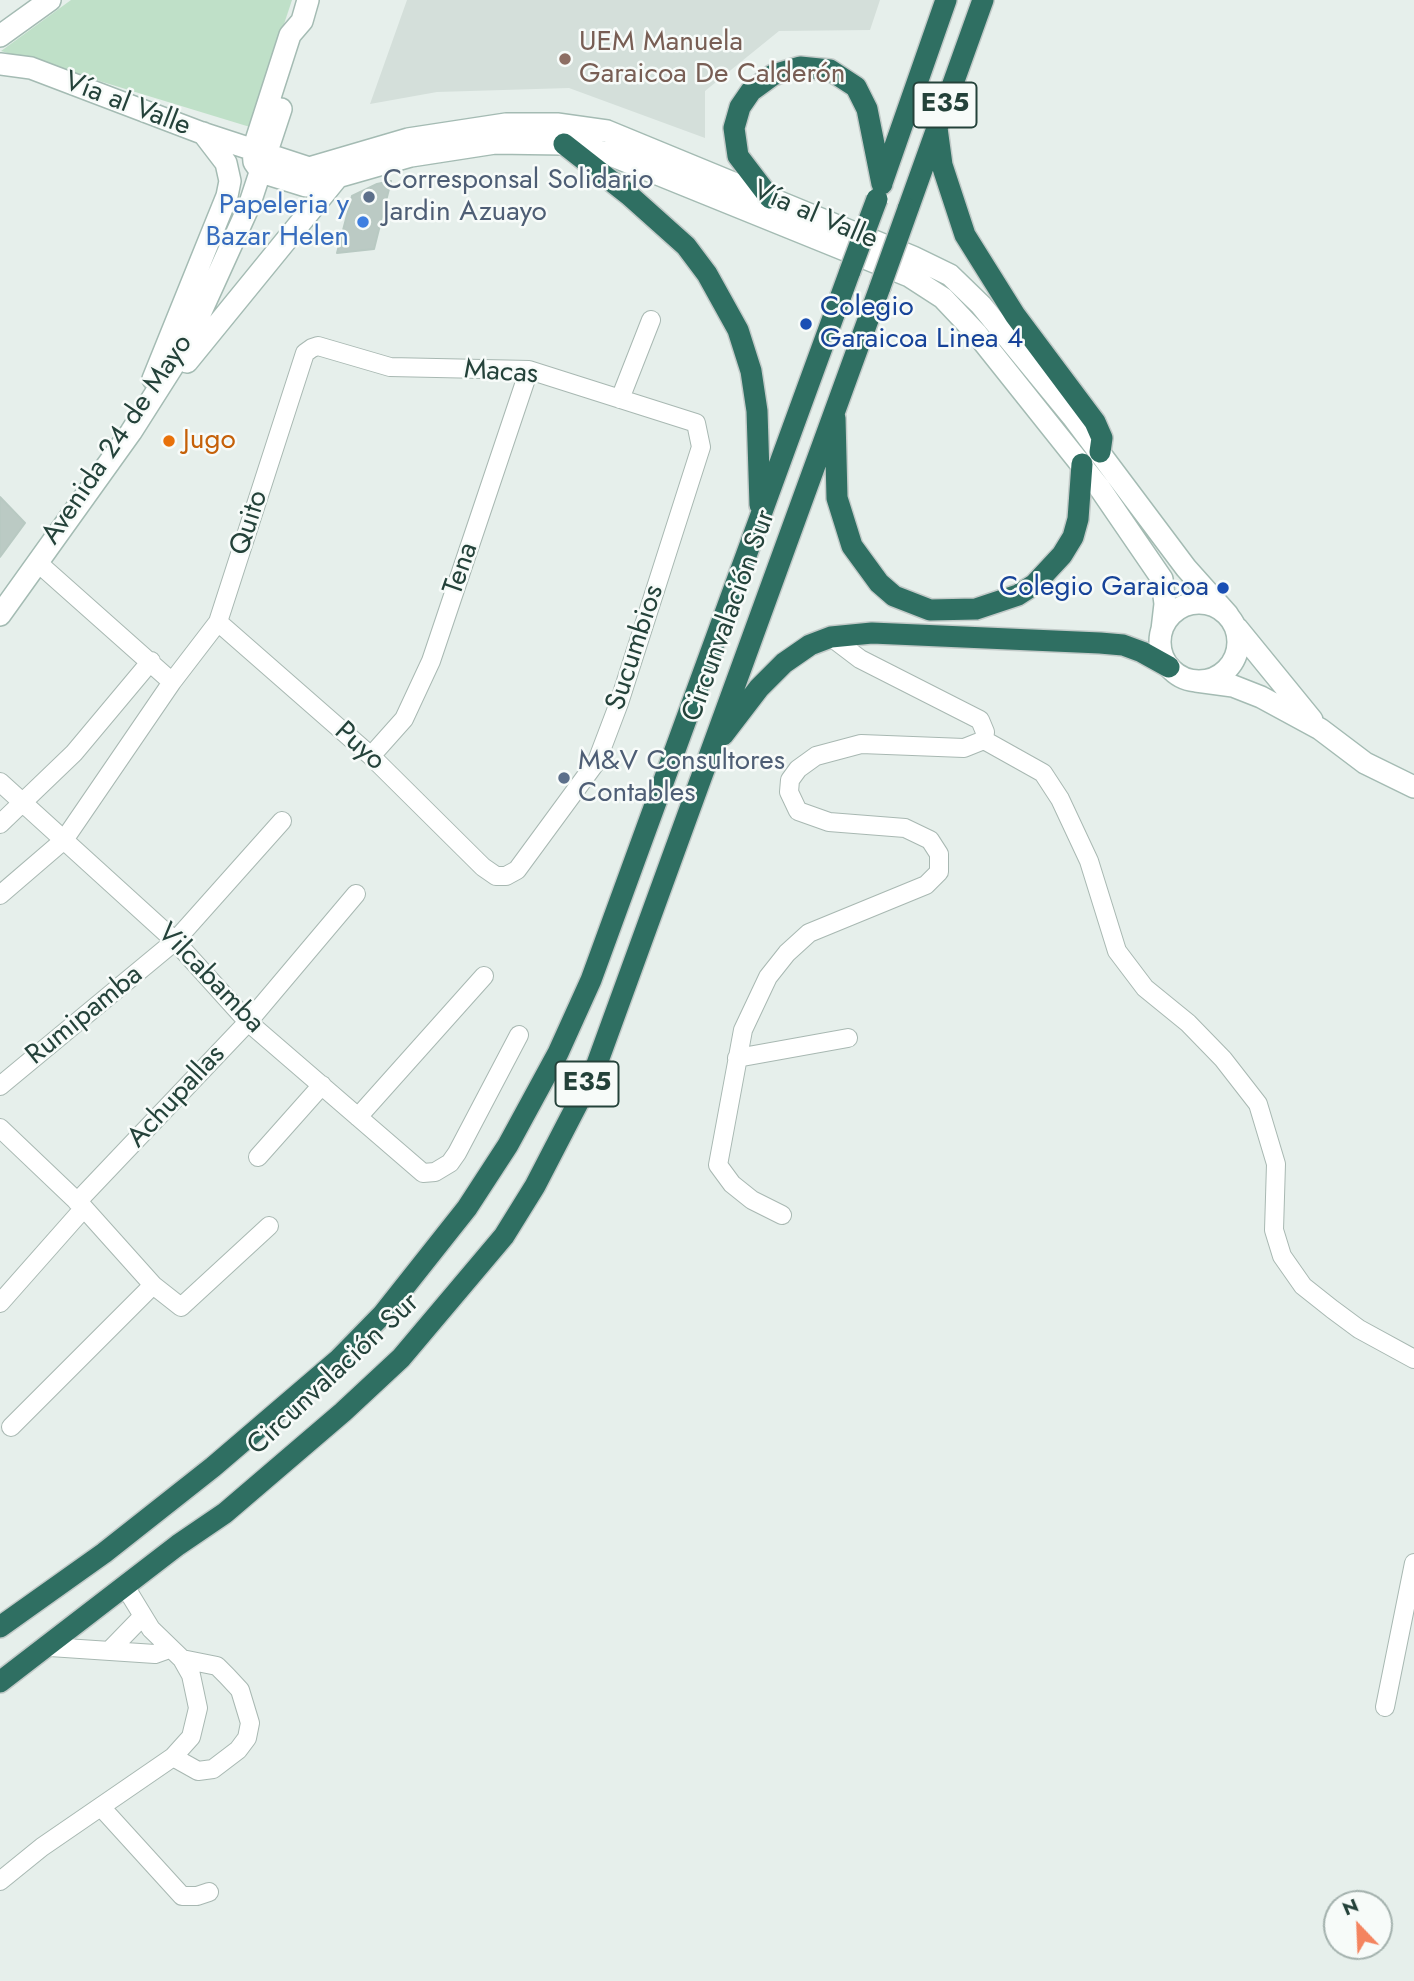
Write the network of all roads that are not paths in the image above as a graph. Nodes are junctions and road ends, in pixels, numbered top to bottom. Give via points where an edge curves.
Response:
1 (50, 0) edge
2 (308, 0) edge
3 (946, 0) edge
4 (983, 0) edge
5 (0, 36) edge
6 (0, 64) edge
7 (937, 128) junction
8 (202, 133) junction
9 (564, 144) junction
10 (260, 159) junction
11 (336, 179) junction
12 (879, 191) junction
13 (770, 198) junction
14 (651, 320) dead end
15 (305, 353) joint
16 (529, 370) junction
17 (620, 398) junction
18 (835, 408) junction
19 (695, 424) joint
20 (131, 432) junction
21 (1091, 458) junction
22 (760, 519) junction
23 (37, 562) junction
24 (0, 615) edge
25 (1232, 620) junction
26 (218, 622) junction
27 (1162, 631) junction
28 (831, 636) junction
29 (151, 661) junction
30 (1169, 667) junction
31 (173, 681) junction
32 (1196, 681) junction
33 (1320, 729) junction
34 (984, 740) junction
35 (711, 750) junction
36 (371, 756) junction
37 (0, 782) edge
38 (1414, 787) edge
39 (23, 803) junction
40 (282, 821) dead end
41 (0, 824) edge
42 (64, 840) junction
43 (496, 876) joint
44 (356, 894) dead end
45 (0, 895) edge
46 (175, 941) junction
47 (484, 976) dead end
48 (248, 1022) junction
49 (519, 1035) dead end
50 (848, 1038) dead end
51 (737, 1058) junction
52 (322, 1085) junction
53 (0, 1086) edge
54 (358, 1117) junction
55 (0, 1128) edge
56 (258, 1157) dead end
57 (81, 1205) junction
58 (782, 1214) dead end
59 (269, 1226) dead end
60 (153, 1284) junction
61 (0, 1303) edge
62 (1414, 1359) edge
63 (12, 1427) dead end
64 (1414, 1563) edge
65 (126, 1588) junction
66 (143, 1616) junction
67 (0, 1627) edge
68 (50, 1647) junction
69 (111, 1649) junction
70 (176, 1654) junction
71 (0, 1682) edge
72 (1385, 1707) dead end
73 (173, 1757) junction
74 (101, 1807) junction
75 (0, 1881) edge
76 (209, 1892) dead end

1 - 5 main road
2 - 10 main road, Avenida 24 de Mayo via 302,21 304,37
3 - 12 highway, Circunvalación Sur / E35
4 - 7 highway, Circunvalación Sur / E35
6 - 8 main road, Vía al Valle via 31,68
7 - 18 highway, Circunvalación Sur / E35, bridge
7 - 21 highway via 942,165 965,235 1015,314 1095,422 1102,438
8 - 10 main road, Vía al Valle
8 - 20 main road via 226,163 227,196
9 - 11 main road, Vía al Valle via 483,145 411,156
9 - 21 main road, Vía al Valle via 603,152 909,276 943,298
9 - 22 highway via 686,246 738,330 757,411
10 - 11 main road, Vía al Valle via 306,186
10 - 13 main road, Vía al Valle via 309,168 420,137 506,124 557,124 607,131
10 - 20 main road, Avenida 24 de Mayo via 249,206 185,347
11 - 20 main road
12 - 13 highway via 867,108 856,87 830,71 800,67 773,75 751,91 734,128 738,156
12 - 22 highway, Circunvalación Sur / E35, bridge
13 - 21 main road, Vía al Valle via 950,275 1010,337
14 - 17 street
15 - 16 street, Macas via 318,346 390,367
15 - 26 street, Quito
16 - 17 street, Macas
16 - 36 street, Tena via 430,661 404,719
17 - 19 street, Macas
18 - 21 highway via 837,498 852,546 894,596 930,610 976,609 1035,584 1073,537
18 - 35 highway, Circunvalación Sur / E35
19 - 43 street, Sucumbios via 701,447 597,761 517,870
20 - 23 main road, Avenida 24 de Mayo
21 - 25 main road, Vía al Valle
21 - 27 main road, Vía al Valle via 1162,579
22 - 67 highway, Circunvalación Sur / E35 via 585,993 546,1077 467,1208 383,1314 291,1404 104,1553
23 - 24 main road, Avenida 24 de Mayo
23 - 29 street
25 - 27 main road via 1208,604 1185,606 1175,611
25 - 32 main road via 1239,645 1231,664 1216,678
25 - 33 main road, Vía al Valle
26 - 31 street, Quito
26 - 36 street, Puyo
27 - 30 main road via 1161,650
28 - 30 highway via 872,633 1123,645
28 - 34 street via 860,659 981,720
28 - 35 highway via 784,663
29 - 31 street
29 - 39 street via 74,753
30 - 32 main road
31 - 42 street, Quito
32 - 33 main road via 1233,686
33 - 38 main road via 1365,763
34 - 51 street via 964,748 861,744 816,756 798,769 789,792 798,811 829,822 905,828 930,840 939,854 939,872 926,885 809,933 787,953 743,1030
34 - 62 street via 1043,773 1084,850 1117,951 1145,988 1223,1059 1258,1104 1276,1164 1274,1230 1282,1256 1303,1286 1359,1329
35 - 65 highway, Circunvalación Sur / E35 via 594,1072 504,1236 401,1358 225,1513
36 - 43 street, Puyo
37 - 39 street, Vilcabamba
39 - 41 street
39 - 42 street, Vilcabamba
40 - 46 street, Rumipamba
42 - 45 street, Quito
42 - 46 street, Vilcabamba
44 - 48 street, Achupallas
46 - 48 street, Vilcabamba
46 - 53 street, Rumipamba
47 - 54 street
48 - 52 street, Vilcabamba
48 - 57 street, Achupallas
49 - 54 street, Vilcabamba via 457,1153 435,1172 423,1173
50 - 51 street
51 - 58 street via 718,1165 752,1200
52 - 54 street, Vilcabamba
52 - 56 street
55 - 57 street
57 - 60 street
57 - 61 street, Achupallas
59 - 60 street via 181,1307
60 - 63 street
64 - 72 street
65 - 66 street
65 - 68 highway, Circunvalación Sur / E35
66 - 69 street
66 - 70 street
68 - 69 street
68 - 71 highway, Circunvalación Sur / E35
69 - 70 street
70 - 73 street via 191,1675 198,1708 191,1737
70 - 73 street via 210,1664 227,1676 240,1690 250,1723 238,1750 213,1769 198,1771
73 - 74 street
74 - 75 street
74 - 76 street via 182,1896

